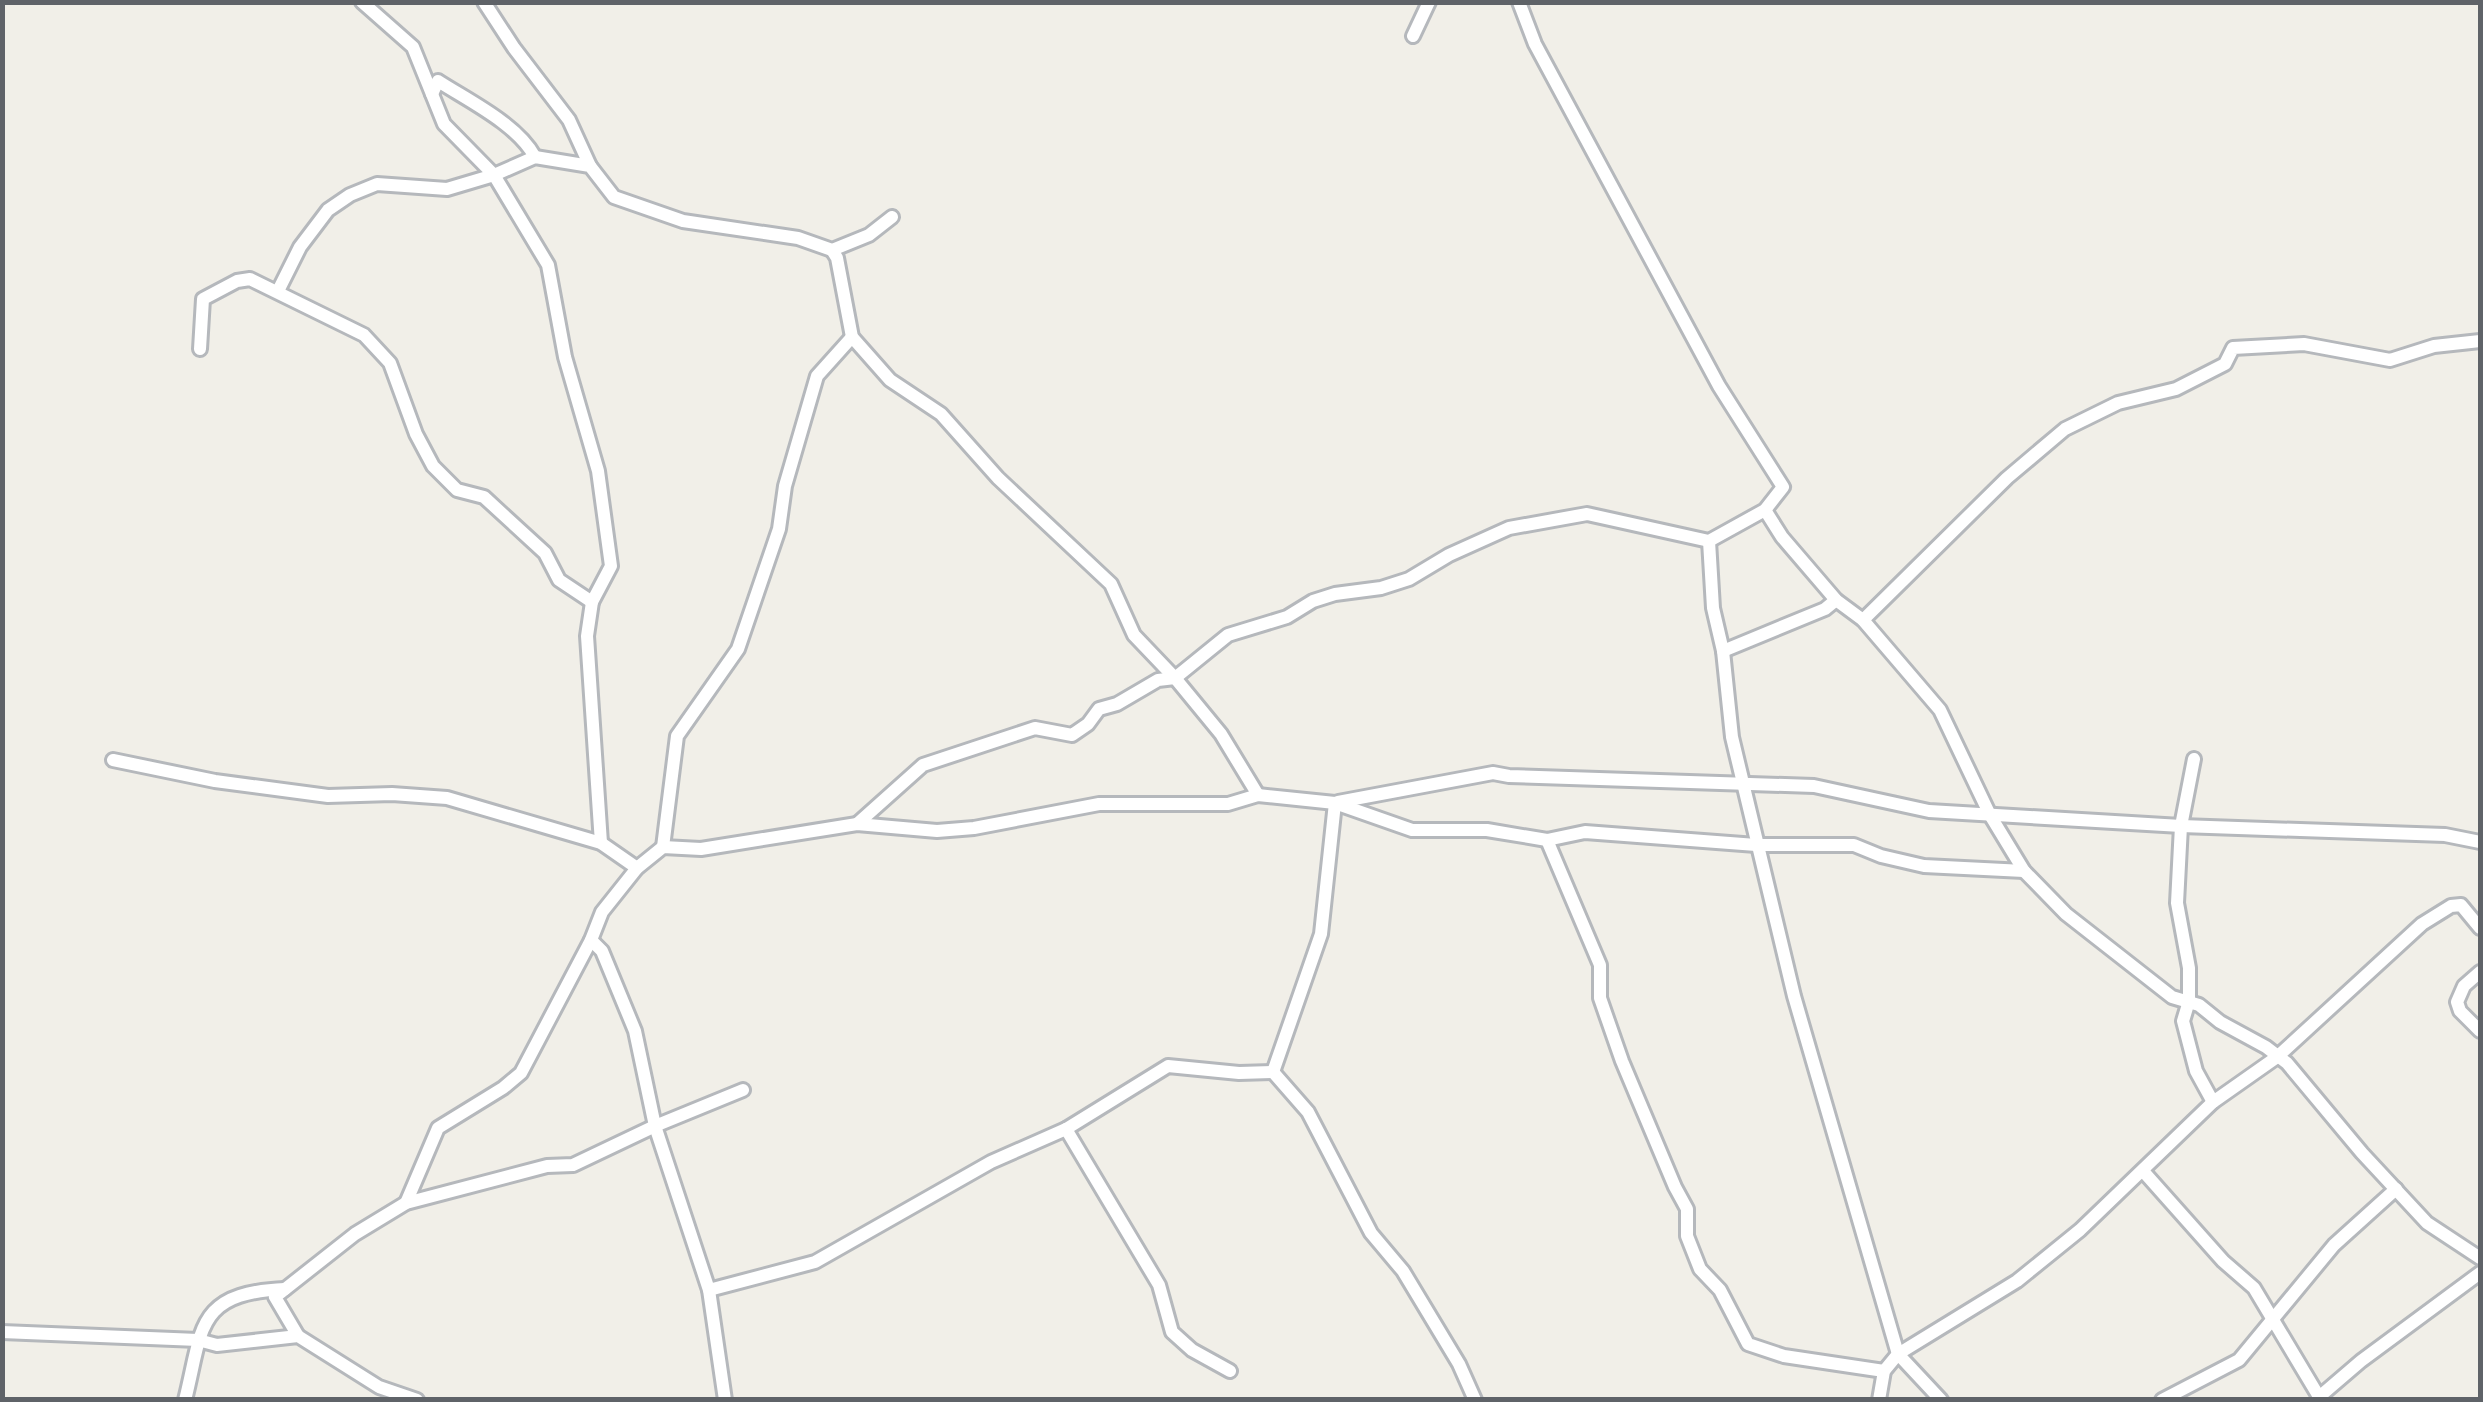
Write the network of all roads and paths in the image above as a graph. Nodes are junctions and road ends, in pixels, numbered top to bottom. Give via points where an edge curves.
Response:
1 (362, 2) edge
2 (484, 2) edge
3 (1429, 2) edge
4 (1519, 2) edge
5 (1413, 36) dead end
6 (432, 94) junction
7 (535, 157) junction
8 (590, 166) junction
9 (494, 175) junction
10 (892, 217) dead end
11 (832, 250) junction
12 (278, 291) junction
13 (852, 337) junction
14 (2480, 340) edge
15 (200, 349) dead end
16 (1765, 510) junction
17 (1708, 542) junction
18 (1836, 600) junction
19 (592, 602) junction
20 (1863, 620) junction
21 (1723, 650) junction
22 (1175, 678) junction
23 (2194, 759) dead end
24 (113, 760) dead end
25 (1742, 784) junction
26 (1258, 795) junction
27 (1336, 803) junction
28 (1990, 815) junction
29 (856, 824) junction
30 (2181, 826) junction
31 (1546, 840) junction
32 (2480, 842) edge
33 (601, 843) junction
34 (1756, 844) junction
35 (664, 847) junction
36 (637, 868) junction
37 (2024, 871) junction
38 (2480, 928) edge
39 (591, 940) junction
40 (2480, 972) edge
41 (2189, 1001) junction
42 (2480, 1030) edge
43 (2276, 1057) junction
44 (1274, 1072) junction
45 (743, 1090) dead end
46 (2213, 1102) junction
47 (655, 1126) junction
48 (1066, 1129) junction
49 (2143, 1171) junction
50 (2396, 1190) junction
51 (406, 1202) junction
52 (2480, 1258) edge
53 (2480, 1273) edge
54 (285, 1290) junction
55 (709, 1290) junction
56 (2274, 1317) junction
57 (2, 1332) edge
58 (298, 1336) junction
59 (198, 1340) junction
60 (1898, 1354) junction
61 (1884, 1370) junction
62 (1230, 1371) dead end
63 (2320, 1398) edge
64 (184, 1400) edge
65 (418, 1400) edge
66 (725, 1400) edge
67 (1475, 1400) edge
68 (1879, 1400) edge
69 (1942, 1400) edge
70 (2162, 1400) edge

1 - 6 street via 413,46
2 - 8 street via 569,120
3 - 5 street
4 - 16 street via 1535,44 1719,386 1783,487
6 - 7 street via 438,81 504,125
6 - 9 street via 444,124
7 - 8 street
7 - 9 street
8 - 11 street via 614,197 683,221 798,238
9 - 12 street via 447,189 377,184 350,194 300,246
9 - 19 street via 548,265 565,357 598,471 611,566
10 - 11 street
11 - 13 street
12 - 15 street via 237,281 203,299
12 - 19 street via 364,335 390,363 433,466 457,490 484,498 545,553 559,580
13 - 22 street via 890,380 941,414 1111,584 1134,635
13 - 35 street via 817,376 738,650 678,736
14 - 20 street via 2390,360 2304,344 2233,348 2224,364 2176,389 2118,403 2064,429
16 - 17 street
16 - 18 street
17 - 21 street
17 - 22 street via 1587,514 1509,528 1409,579 1334,594 1287,618 1228,635
18 - 20 street
18 - 21 street
19 - 33 street via 586,636
20 - 28 street via 1940,710
21 - 25 street
22 - 26 street via 1222,734
22 - 29 street via 1099,709 1072,735 1035,728 923,765
23 - 30 street
24 - 33 street via 328,796 447,798
25 - 27 street via 1494,773
25 - 28 street via 1814,786 1929,811
25 - 34 street
26 - 27 street
26 - 29 street via 1228,804 1099,804 937,831
27 - 31 street via 1412,830 1487,830
27 - 44 street via 1320,934
28 - 30 street
28 - 37 street
29 - 35 street via 700,849
30 - 32 street via 2445,835
30 - 41 street via 2177,903
31 - 34 street via 1585,832
31 - 61 street via 1600,966 1600,998 1622,1061 1688,1209 1688,1236 1700,1269 1720,1290 1748,1344 1784,1356
33 - 36 street
34 - 37 street via 1854,845 1924,866
34 - 60 street
35 - 36 street
36 - 39 street via 602,912
37 - 41 street via 2066,914 2172,997
38 - 43 street via 2461,905 2422,924
39 - 47 street via 602,951 635,1030
39 - 51 street via 521,1073 438,1128
40 - 42 street via 2457,1002
41 - 43 street
41 - 46 street via 2183,1021 2196,1071
43 - 46 street
43 - 50 street
44 - 48 street via 1168,1066
44 - 67 street via 1308,1112 1370,1233 1403,1272
45 - 47 street
46 - 49 street
47 - 51 street via 573,1165
47 - 55 street
48 - 55 street via 991,1162 815,1262
48 - 62 street via 1159,1285 1172,1332
49 - 56 street
49 - 60 street via 2017,1281
50 - 52 street via 2427,1224
50 - 56 street via 2334,1245
51 - 54 street
53 - 63 street
54 - 58 street via 276,1297
54 - 59 street via 236,1298 213,1312
55 - 66 street
56 - 63 street
56 - 70 street via 2239,1360
57 - 59 street
58 - 59 street via 217,1345
58 - 65 street via 379,1388
59 - 64 street
60 - 61 street
60 - 69 street
61 - 68 street

